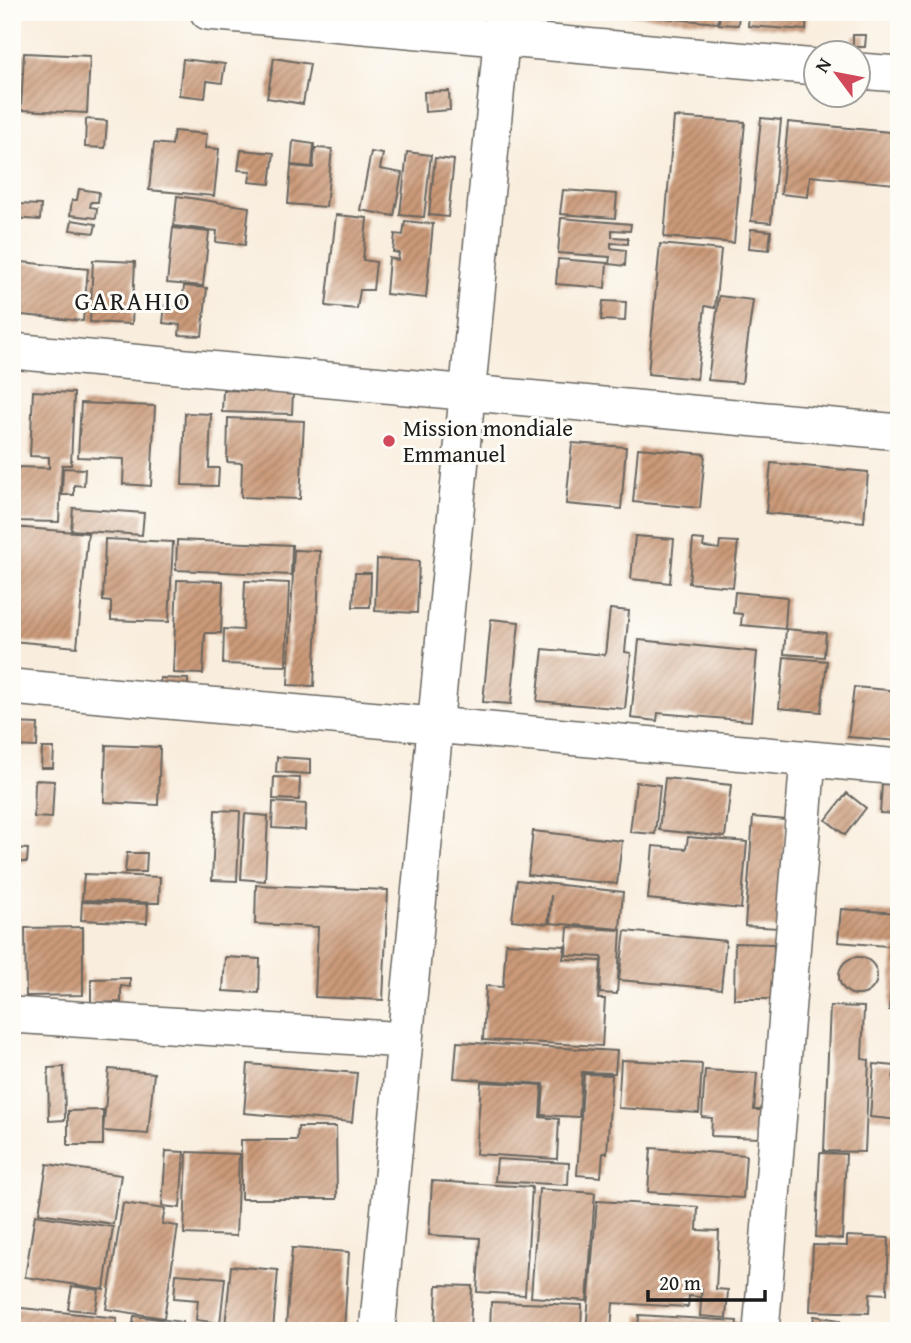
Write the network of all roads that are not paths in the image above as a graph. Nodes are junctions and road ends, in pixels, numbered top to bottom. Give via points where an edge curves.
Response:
1 (208, 12) edge
2 (503, 25) edge
3 (802, 65) edge
4 (872, 72) edge
5 (899, 74) edge
6 (12, 351) edge
7 (467, 393) junction
8 (899, 432) edge
9 (12, 687) edge
10 (435, 725) junction
11 (808, 759) junction
12 (899, 767) edge
13 (12, 1015) edge
14 (405, 1040) junction
15 (377, 1331) edge
16 (761, 1331) edge

1 - 2 street
2 - 3 street
2 - 7 street
4 - 5 street
6 - 7 street
7 - 8 street
7 - 10 street
9 - 10 street
10 - 11 street
10 - 14 street
11 - 12 street
11 - 16 street
13 - 14 street
14 - 15 street

